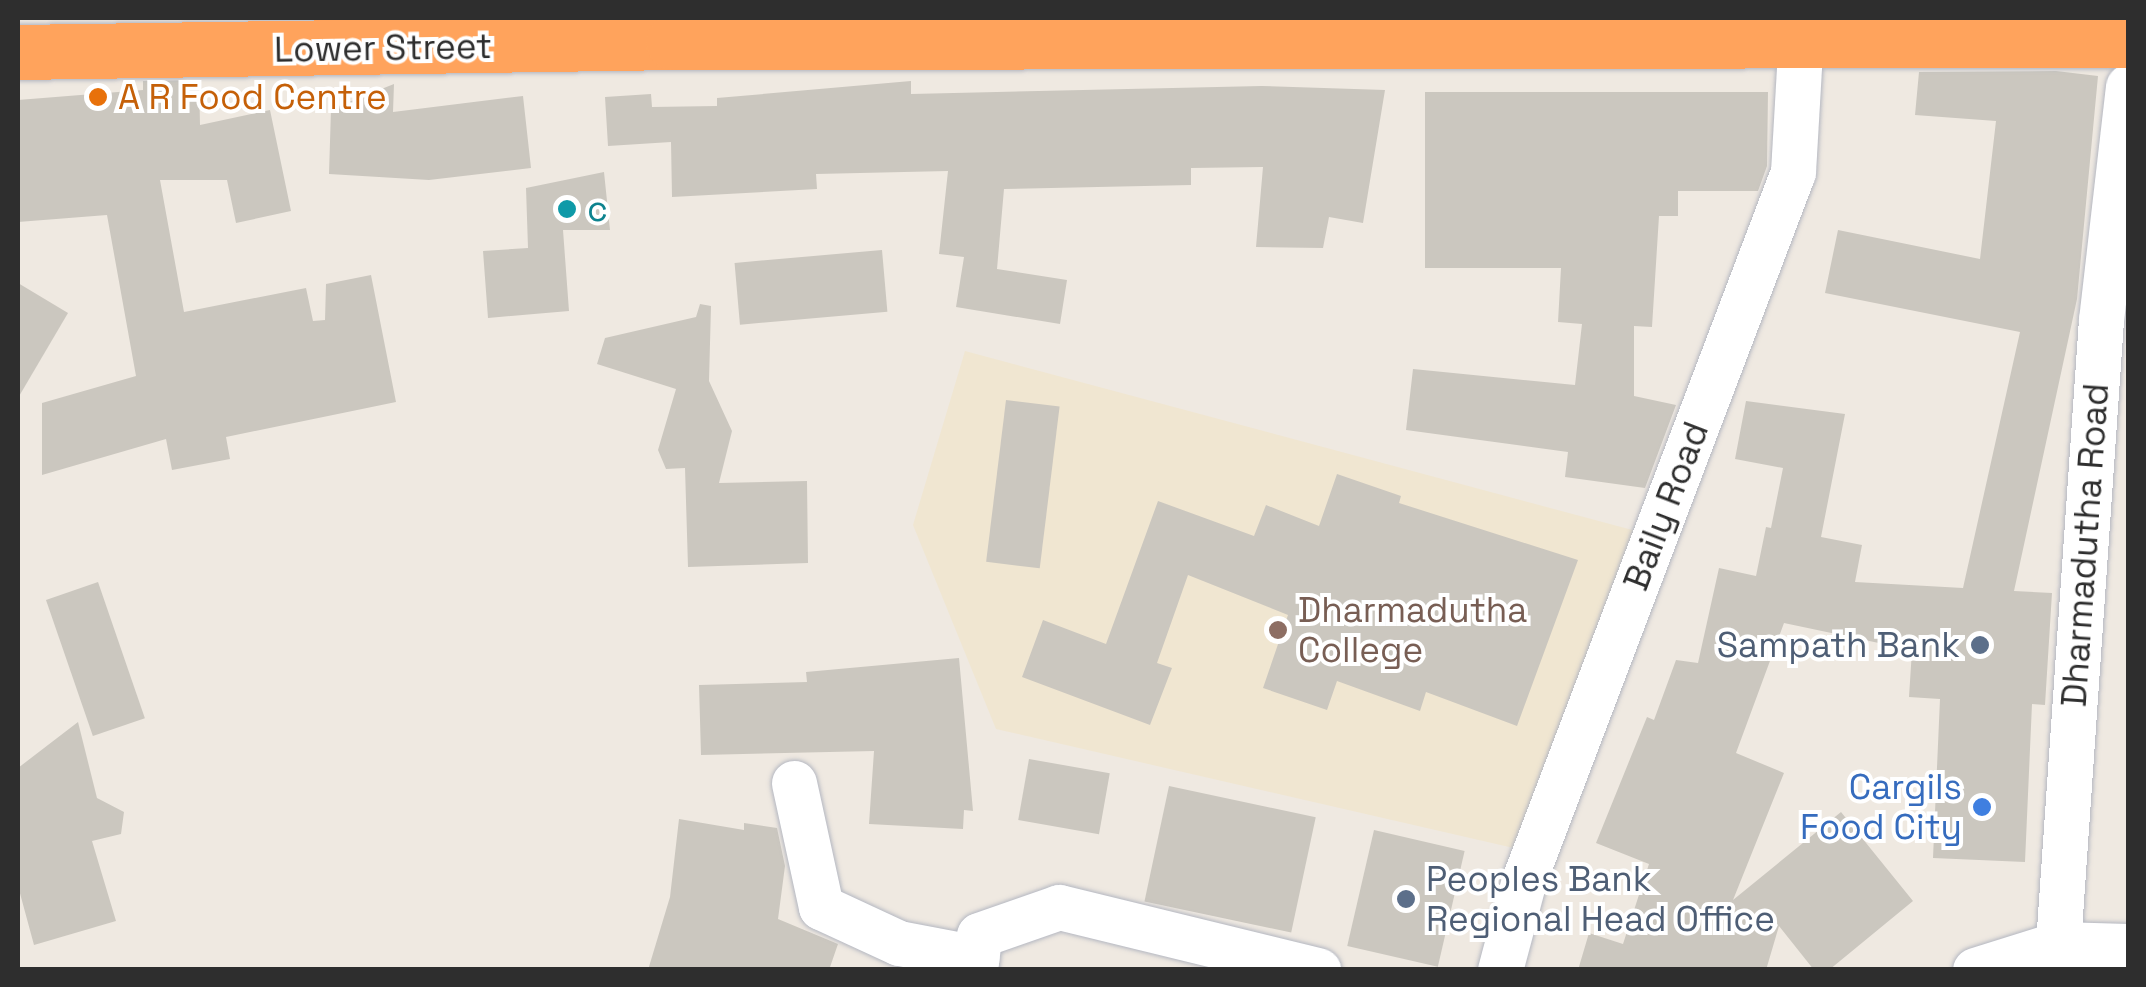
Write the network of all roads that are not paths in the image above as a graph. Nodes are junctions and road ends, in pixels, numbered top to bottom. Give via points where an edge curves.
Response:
1 (1804, 28) edge
2 (674, 30) edge
3 (1188, 30) edge
4 (2128, 40) edge
5 (18, 52) edge
6 (2128, 88) edge
7 (2115, 321) edge
8 (794, 783) dead end
9 (2058, 944) junction
10 (2128, 946) edge
11 (976, 964) edge
12 (1318, 970) edge
13 (1500, 970) edge
14 (1976, 970) edge

1 - 3 highway, Lower Street
1 - 4 highway, Lower Street
1 - 13 street, Baily Road via 1793,172 1524,880
2 - 3 highway, Lower Street
2 - 5 highway, Lower Street
6 - 7 street, Dharmadutha Road
7 - 9 street, Dharmadutha Road
8 - 11 street via 821,907 899,943
9 - 10 street
9 - 14 street
11 - 12 street via 979,935 1060,907

